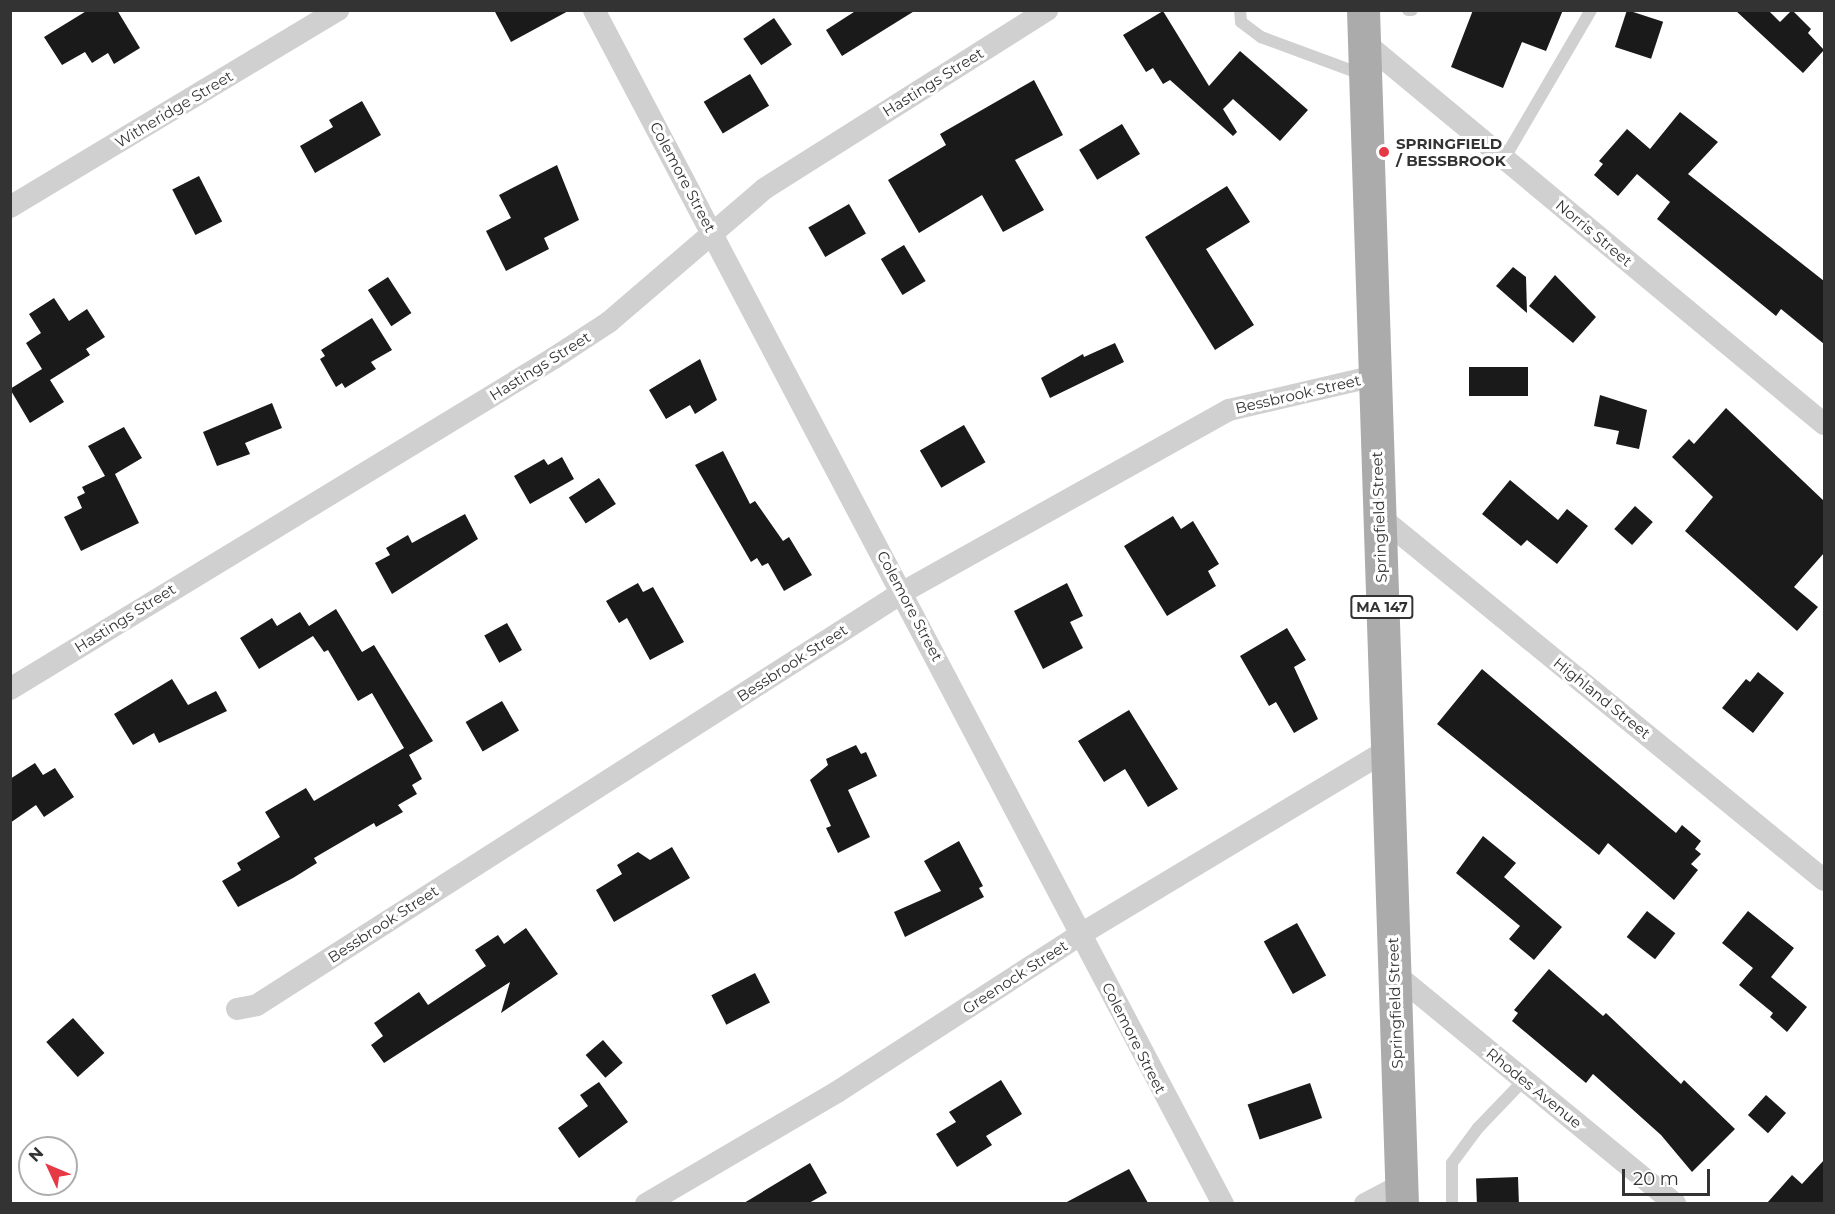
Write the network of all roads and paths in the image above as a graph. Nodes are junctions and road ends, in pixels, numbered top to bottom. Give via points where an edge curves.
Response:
1 (338, 10) edge
2 (594, 10) edge
3 (1047, 10) edge
4 (1240, 10) edge
5 (1591, 10) edge
6 (1364, 26) edge
7 (1365, 76) junction
8 (1504, 159) junction
9 (10, 207) edge
10 (714, 234) junction
11 (1375, 376) junction
12 (1824, 424) edge
13 (1379, 516) junction
14 (903, 592) junction
15 (10, 689) edge
16 (1386, 751) junction
17 (1824, 880) edge
18 (1081, 934) junction
19 (1394, 973) junction
20 (237, 1009) dead end
21 (1524, 1080) junction
22 (1402, 1194) edge
23 (646, 1203) edge
24 (1223, 1203) edge
25 (1365, 1203) edge
26 (1452, 1203) edge
27 (1676, 1203) edge

1 - 9 street, Witheridge Street
2 - 10 street, Colemore Street
3 - 10 street, Hastings Street via 764,189
4 - 7 lane via 1241,22 1261,37
5 - 8 lane
6 - 7 main road, Springfield Street / MA 147
6 - 8 street, Norris Street
7 - 11 main road, Springfield Street / MA 147
8 - 12 street, Norris Street
10 - 14 street, Colemore Street
10 - 15 street, Hastings Street via 609,322 554,358
11 - 13 main road, Springfield Street / MA 147
11 - 14 street, Bessbrook Street via 1229,410
13 - 16 main road, Springfield Street / MA 147
13 - 17 street, Highland Street
14 - 18 street, Colemore Street
14 - 20 street, Bessbrook Street via 257,1005
16 - 18 street, Greenock Street
16 - 19 main road, Springfield Street / MA 147
18 - 23 street, Greenock Street via 837,1092
18 - 24 street, Colemore Street
19 - 21 street, Rhodes Avenue
19 - 22 main road, Springfield Street / MA 147
21 - 26 lane via 1478,1128 1452,1163
21 - 27 street, Rhodes Avenue
22 - 25 street

